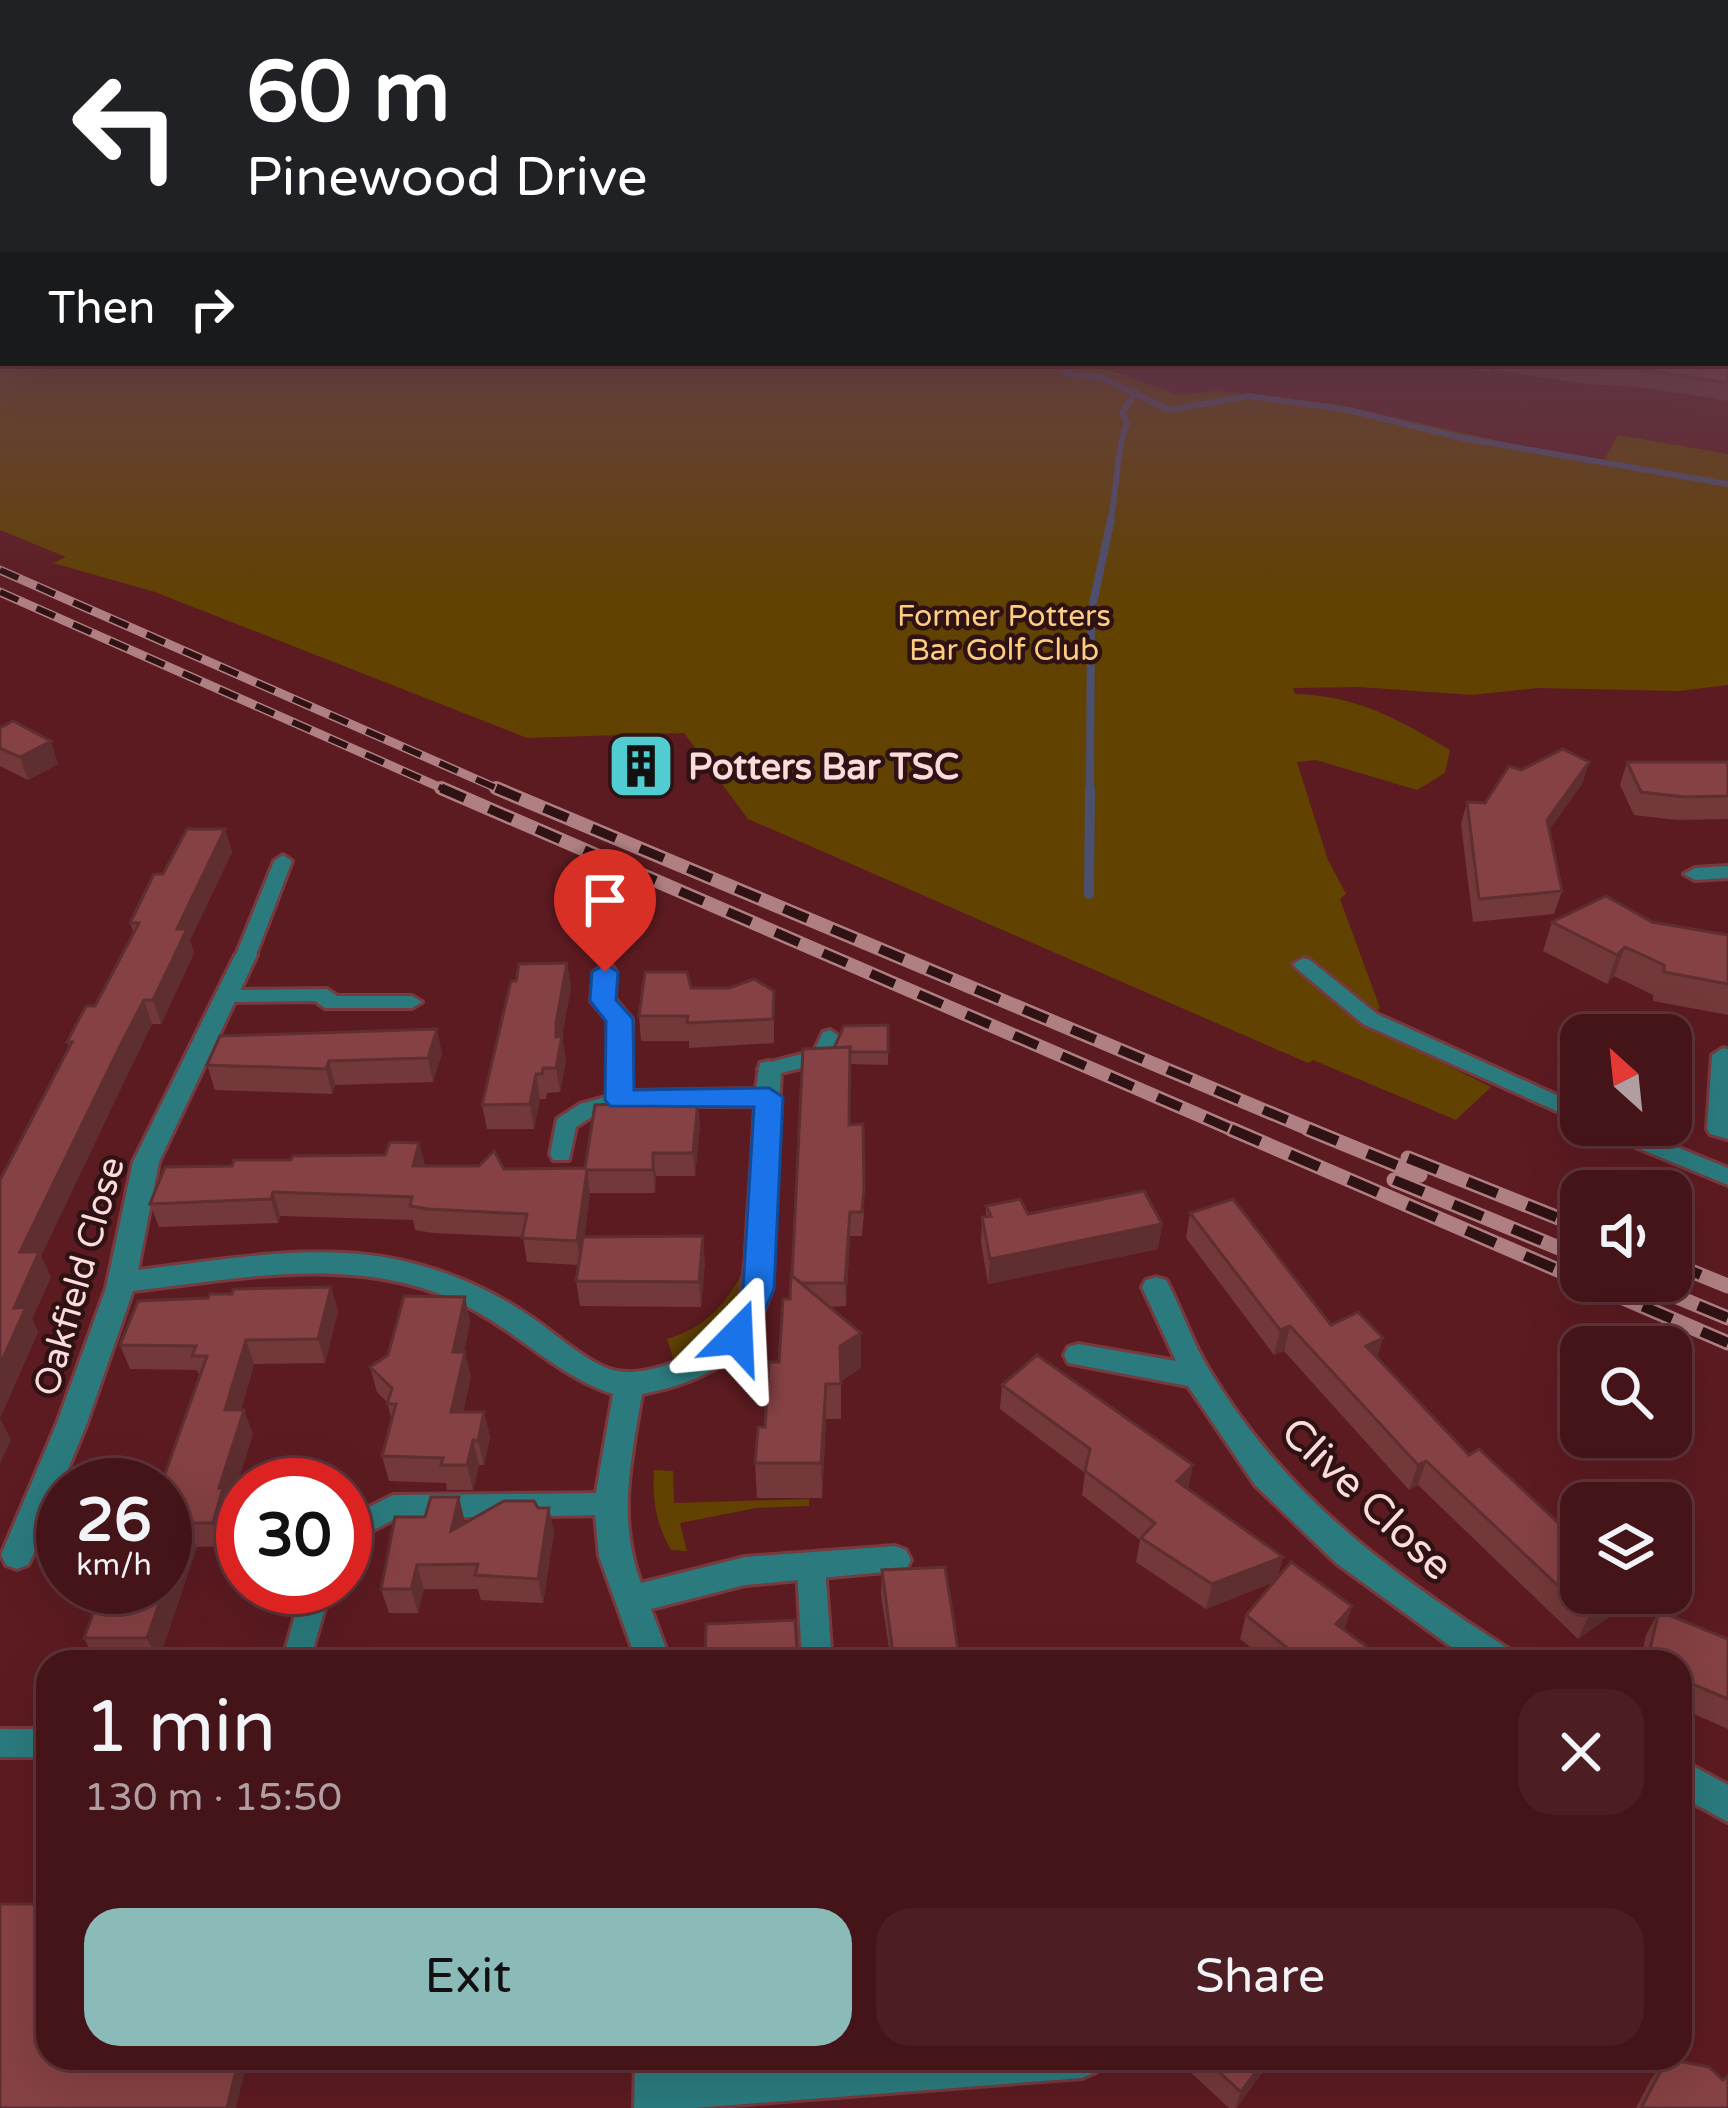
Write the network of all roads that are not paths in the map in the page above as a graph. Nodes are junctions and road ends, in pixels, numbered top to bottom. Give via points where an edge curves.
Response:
1 (284, 862) dead end
2 (1728, 872) edge
3 (1695, 874) dead end
4 (246, 955) joint
5 (1303, 964) dead end
6 (605, 972) dead end
7 (229, 996) junction
8 (412, 1002) dead end
9 (830, 1037) dead end
10 (1723, 1055) dead end
11 (769, 1083) junction
12 (620, 1100) junction
13 (1560, 1105) edge
14 (1728, 1131) edge
15 (1653, 1146) edge
16 (561, 1154) dead end
17 (1728, 1177) edge
18 (122, 1282) junction
19 (1156, 1287) dead end
20 (1078, 1355) dead end
21 (1197, 1376) junction
22 (629, 1384) junction
23 (609, 1504) junction
24 (372, 1519) edge
25 (17, 1555) dead end
26 (895, 1560) dead end
27 (811, 1567) junction
28 (632, 1600) junction
29 (310, 1614) edge
30 (300, 1650) edge
31 (650, 1650) edge
32 (816, 1650) edge
33 (1481, 1650) edge
34 (0, 1743) edge
35 (36, 1743) edge
36 (1692, 1783) edge
37 (1728, 1805) edge
38 (899, 2070) edge
39 (655, 2086) edge

1 - 4 lane
2 - 3 street
4 - 7 street, Oakfield Close
5 - 13 lane via 1370,1019
6 - 12 street via 603,1001 620,1019
7 - 8 lane
7 - 18 street, Oakfield Close via 136,1188
9 - 11 lane via 823,1056
10 - 14 lane via 1718,1129
11 - 12 street
11 - 22 street via 758,1289 749,1318 698,1366
12 - 16 lane via 566,1124
15 - 17 lane
18 - 22 street via 313,1263 408,1272 477,1298 595,1375
18 - 25 street, Oakfield Close
19 - 21 street, Clive Close
20 - 21 street
21 - 33 street, Clive Close via 1283,1492 1399,1598
22 - 23 street
23 - 24 lane via 394,1507
23 - 28 street via 615,1556
26 - 27 street
27 - 28 street via 745,1571
27 - 32 lane
28 - 31 street
29 - 30 lane
34 - 35 lane
36 - 37 street
38 - 39 street

